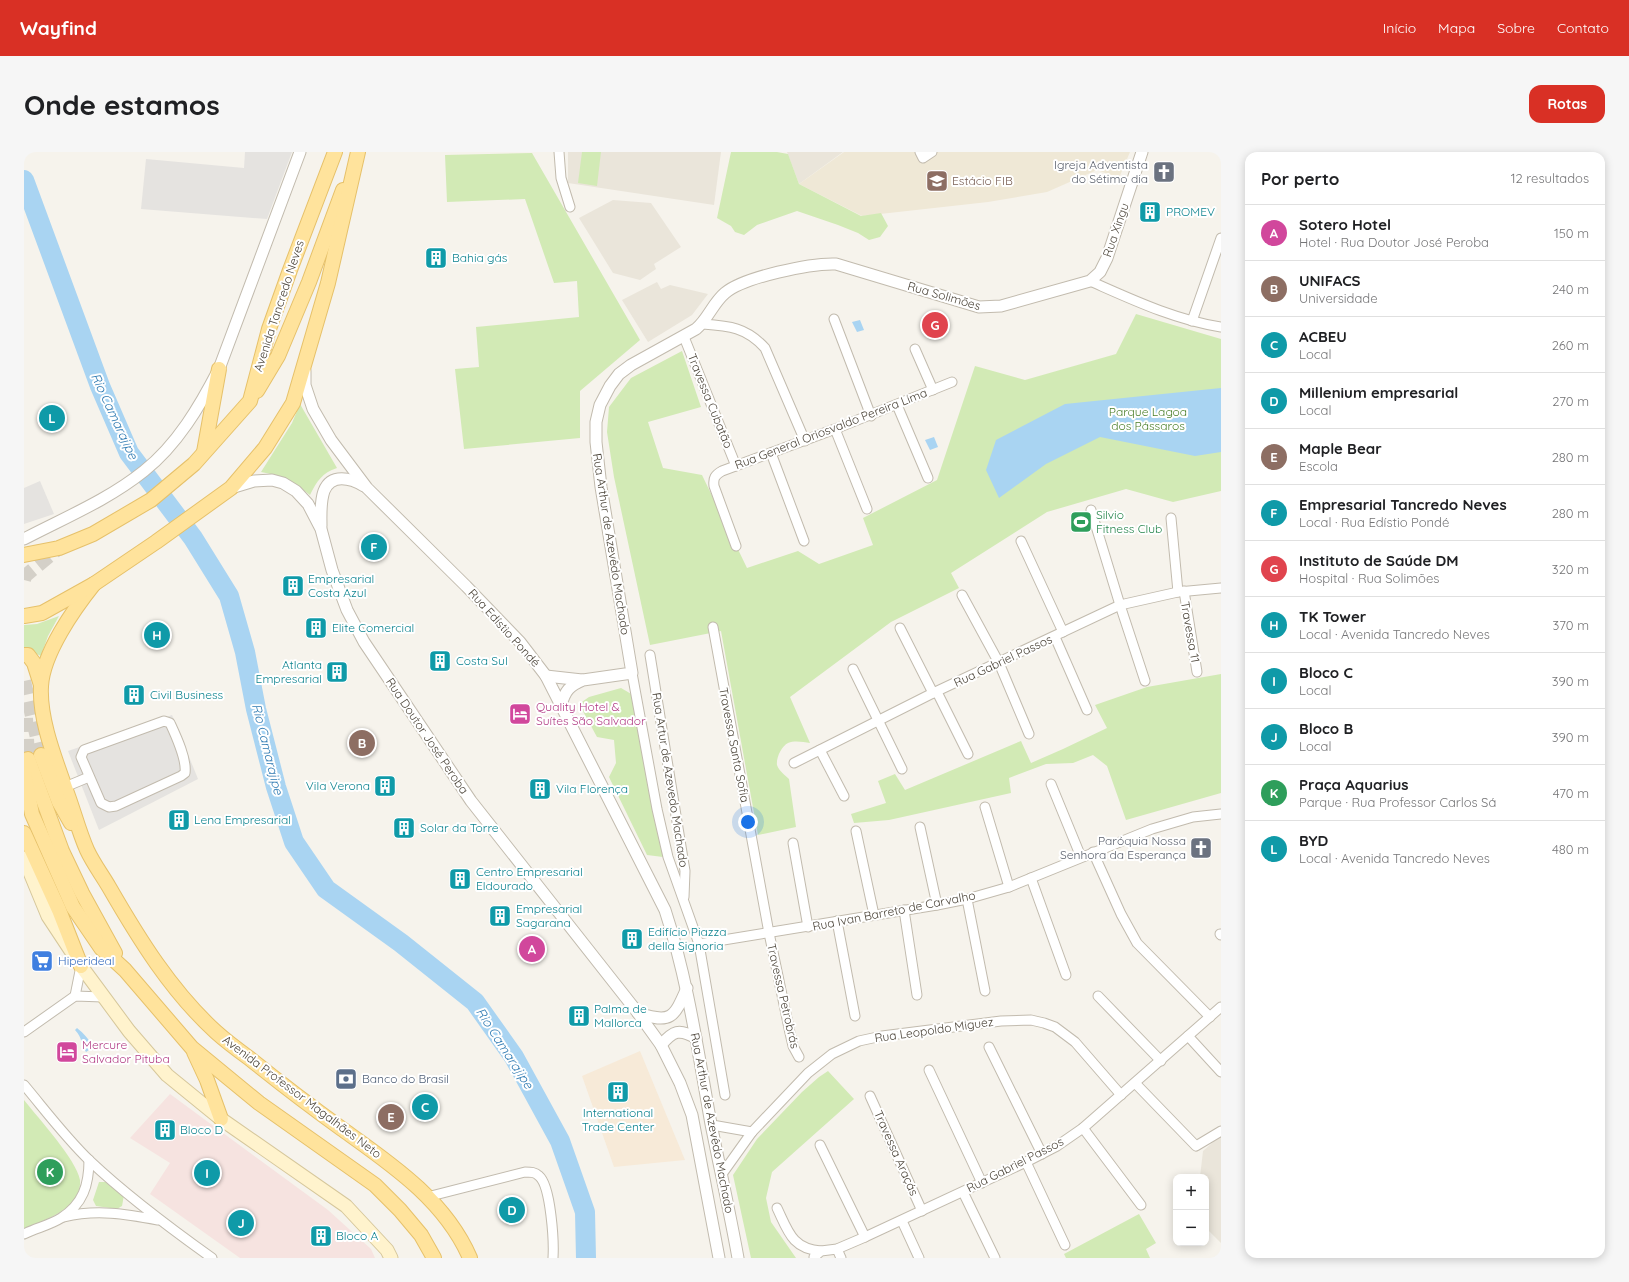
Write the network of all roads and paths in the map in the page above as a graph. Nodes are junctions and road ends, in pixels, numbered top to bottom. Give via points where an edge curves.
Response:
1 (300, 152) edge
2 (335, 152) edge
3 (560, 152) edge
4 (920, 152) edge
5 (932, 152) edge
6 (1142, 152) edge
7 (357, 156) edge
8 (570, 207) dead end
9 (1221, 238) edge
10 (1090, 281) junction
11 (834, 318) dead end
12 (1192, 321) junction
13 (702, 324) junction
14 (1221, 327) edge
15 (684, 337) junction
16 (915, 349) dead end
17 (305, 367) junction
18 (220, 369) junction
19 (952, 382) dead end
20 (932, 390) junction
21 (250, 401) junction
22 (897, 405) junction
23 (871, 416) junction
24 (835, 430) junction
25 (805, 441) junction
26 (204, 453) junction
27 (771, 453) junction
28 (736, 466) junction
29 (928, 478) dead end
30 (367, 488) junction
31 (227, 491) junction
32 (867, 509) dead end
33 (1091, 510) dead end
34 (1171, 518) dead end
35 (320, 529) junction
36 (24, 539) edge
37 (804, 541) dead end
38 (1022, 541) dead end
39 (736, 546) dead end
40 (24, 555) edge
41 (94, 584) junction
42 (1221, 588) edge
43 (1181, 592) junction
44 (962, 595) dead end
45 (1120, 605) junction
46 (24, 616) edge
47 (713, 627) dead end
48 (900, 628) dead end
49 (1059, 634) junction
50 (24, 655) edge
51 (650, 655) dead end
52 (999, 664) junction
53 (853, 669) dead end
54 (1197, 672) dead end
55 (632, 673) junction
56 (546, 676) junction
57 (582, 680) junction
58 (1144, 681) dead end
59 (41, 685) junction
60 (935, 692) junction
61 (561, 705) junction
62 (1087, 710) dead end
63 (879, 721) junction
64 (1029, 734) dead end
65 (820, 750) junction
66 (968, 754) dead end
67 (794, 763) dead end
68 (902, 769) dead end
69 (24, 773) edge
70 (89, 777) junction
71 (1051, 784) dead end
72 (65, 787) junction
73 (844, 796) dead end
74 (985, 807) dead end
75 (1221, 814) edge
76 (920, 827) dead end
77 (856, 831) dead end
78 (24, 833) edge
79 (793, 843) dead end
80 (88, 851) junction
81 (1093, 852) junction
82 (1081, 857) junction
83 (24, 858) edge
84 (1031, 878) junction
85 (1009, 887) junction
86 (967, 899) junction
87 (684, 904) junction
88 (937, 905) junction
89 (904, 910) junction
90 (874, 915) junction
91 (837, 921) junction
92 (808, 927) junction
93 (769, 933) junction
94 (699, 944) junction
95 (81, 966) junction
96 (125, 970) junction
97 (1066, 975) dead end
98 (687, 988) junction
99 (986, 991) dead end
100 (917, 995) dead end
101 (75, 996) junction
102 (1098, 996) dead end
103 (103, 997) junction
104 (1221, 1007) edge
105 (638, 1013) junction
106 (855, 1016) dead end
107 (1210, 1017) junction
108 (24, 1032) edge
109 (1188, 1036) junction
110 (696, 1038) junction
111 (661, 1045) junction
112 (989, 1047) dead end
113 (192, 1048) junction
114 (799, 1057) dead end
115 (1161, 1061) junction
116 (929, 1070) dead end
117 (1221, 1072) edge
118 (1136, 1082) junction
119 (24, 1084) edge
120 (725, 1095) dead end
121 (1121, 1095) junction
122 (870, 1096) dead end
123 (221, 1119) junction
124 (712, 1124) junction
125 (1082, 1128) junction
126 (1221, 1131) edge
127 (752, 1132) junction
128 (820, 1145) dead end
129 (1042, 1154) junction
130 (89, 1160) junction
131 (1026, 1162) junction
132 (722, 1174) junction
133 (982, 1183) junction
134 (963, 1192) junction
135 (427, 1197) junction
136 (134, 1200) junction
137 (1141, 1205) dead end
138 (777, 1208) dead end
139 (922, 1211) junction
140 (120, 1214) junction
141 (61, 1218) junction
142 (159, 1220) junction
143 (902, 1220) junction
144 (25, 1233) edge
145 (865, 1237) junction
146 (1065, 1245) dead end
147 (837, 1248) junction
148 (821, 1251) junction
149 (814, 1257) dead end
150 (212, 1258) edge
151 (391, 1258) edge
152 (434, 1258) edge
153 (470, 1258) edge
154 (554, 1258) edge
155 (719, 1258) edge
156 (738, 1258) edge
157 (841, 1258) edge
158 (919, 1258) edge
159 (995, 1258) edge

1 - 18 street
2 - 21 main road, Avenida Tancredo Neves via 269,329
3 - 8 street via 561,178
4 - 5 street via 923,158
6 - 10 street, Rua Xingu via 1107,258 1100,272
7 - 17 main road via 328,283
7 - 21 main road via 278,356
9 - 12 street
10 - 12 street
10 - 13 street, Rua Solimões via 1001,306 979,307 852,268 824,264 735,286 718,301
11 - 23 street
12 - 14 street
13 - 15 street, Rua Arthur de Azevêdo Machado
13 - 25 street via 731,326 756,338 765,348
15 - 28 street, Travessa Cubatão
15 - 55 street, Rua Arthur de Azevêdo Machado via 619,374 600,405 596,422 601,487
16 - 20 street
17 - 30 street, Rua Edístio Pondé via 305,385 313,409 331,440
17 - 31 main road via 288,412 265,448
18 - 26 main road
18 - 36 street via 204,400 174,440 145,470 109,494
19 - 20 street, Rua General Oriosvaldo Pereira Lima
20 - 22 street, Rua General Oriosvaldo Pereira Lima
21 - 26 main road, Avenida Tancredo Neves
22 - 23 street, Rua General Oriosvaldo Pereira Lima
22 - 29 street
23 - 24 street, Rua General Oriosvaldo Pereira Lima
24 - 25 street, Rua General Oriosvaldo Pereira Lima
24 - 32 street
25 - 27 street, Rua General Oriosvaldo Pereira Lima
26 - 40 main road, Avenida Tancredo Neves via 151,500 110,525 59,548
27 - 28 street, Rua General Oriosvaldo Pereira Lima
27 - 37 street
28 - 39 street, Rua General Oriosvaldo Pereira Lima via 722,471 713,479
30 - 35 street via 348,479 338,478 329,482 324,491
30 - 56 street, Rua Edístio Pondé via 520,642
31 - 35 street, Rua Doutor José Peroba via 254,481 272,480 283,483 296,491 308,504
31 - 41 main road
33 - 45 street
34 - 43 street, Travessa 11
35 - 105 street, Rua Doutor José Peroba via 347,610 364,642 471,801
38 - 49 street
41 - 46 main road via 42,613
41 - 59 main road, Avenida Professor Magalhães Neto via 63,626 47,660
42 - 43 street, Rua Gabriel Passos
43 - 45 street, Rua Gabriel Passos
43 - 54 street, Travessa 11
44 - 52 street
45 - 49 street, Rua Gabriel Passos
45 - 58 street
47 - 93 street, Travessa Santa Sofia
48 - 60 street
49 - 52 street, Rua Gabriel Passos
49 - 62 street
50 - 59 main road via 28,655 34,664
51 - 87 street, Rua Artur de Azevedo Machado via 685,871
52 - 60 street, Rua Gabriel Passos
52 - 64 street
53 - 63 street
55 - 57 street
55 - 87 street, Rua Arthur de Azevêdo Machado via 668,857
56 - 57 street
56 - 61 street, Rua Edístio Pondé
57 - 61 street via 569,687
59 - 72 main road, Avenida Professor Magalhães Neto via 45,729
60 - 63 street, Rua Gabriel Passos
60 - 66 street
61 - 98 street, Rua Edístio Pondé via 666,910
63 - 65 street, Rua Gabriel Passos
63 - 68 street
65 - 67 street, Rua Gabriel Passos
65 - 73 street
69 - 96 main road via 32,814 74,906 101,948
70 - 70 street via 101,803 109,807 181,776 185,773 185,764 170,723 164,721 84,750 81,758
70 - 72 street
71 - 82 street
72 - 80 main road, Avenida Professor Magalhães Neto
74 - 85 street
75 - 81 street, Rua Ivan Barreto de Carvalho via 1193,817 1158,827
76 - 88 street
77 - 90 street
78 - 95 main road
79 - 92 street
80 - 96 main road via 35,757 62,851
80 - 135 main road, Avenida Professor Magalhães Neto via 144,945 177,990 216,1031 290,1091 416,1185
81 - 82 street, Rua Ivan Barreto de Carvalho
81 - 107 street via 1137,943
82 - 84 street, Rua Ivan Barreto de Carvalho
83 - 95 main road via 48,916
84 - 85 street, Rua Ivan Barreto de Carvalho
84 - 97 street
85 - 86 street, Rua Ivan Barreto de Carvalho
86 - 88 street, Rua Ivan Barreto de Carvalho
86 - 99 street
87 - 94 street, Rua Arthur de Azevêdo Machado
88 - 89 street, Rua Ivan Barreto de Carvalho
89 - 90 street, Rua Ivan Barreto de Carvalho
89 - 100 street
90 - 91 street, Rua Ivan Barreto de Carvalho
91 - 92 street, Rua Ivan Barreto de Carvalho
91 - 106 street
92 - 93 street, Rua Ivan Barreto de Carvalho
93 - 94 street, Rua Ivan Barreto de Carvalho
93 - 114 street, Travessa Petrobrás via 790,1034
94 - 120 street, Rua Arthur de Azevêdo Machado
95 - 101 street
95 - 103 main road
96 - 113 main road
98 - 105 street via 677,1010 669,1017 655,1019
98 - 110 street, Rua Arthur de Azevêdo Machado
101 - 103 street
101 - 108 street
102 - 115 street
103 - 123 main road via 167,1075
104 - 107 street, Rua Gabriel Passos
105 - 111 street, Rua Arthur de Azevêdo Machado
107 - 109 street, Rua Gabriel Passos
109 - 115 street, Rua Gabriel Passos
109 - 117 street
110 - 111 street via 681,1032 675,1033 669,1035
110 - 124 street, Rua Arthur de Azevêdo Machado
111 - 155 street, Rua Arthur de Azevêdo Machado via 692,1115
112 - 129 street
113 - 123 main road
113 - 152 main road via 259,1103 375,1185 421,1235
115 - 118 street, Rua Gabriel Passos
116 - 133 street
118 - 121 street, Rua Gabriel Passos
118 - 126 street via 1196,1146
119 - 130 street via 58,1127
121 - 125 street, Rua Gabriel Passos
121 - 127 street, Rua Leopoldo Miguez via 1075,1042 1055,1027 1031,1020 980,1023 859,1041 832,1054 808,1074
122 - 139 street, Travessa Araçás
123 - 151 main road via 346,1206 387,1250
124 - 127 street
124 - 132 street, Rua Arthur de Azevêdo Machado
125 - 129 street, Rua Gabriel Passos
125 - 137 street
127 - 132 street, Rua Leopoldo Miguez
128 - 145 street
129 - 131 street, Rua Gabriel Passos
130 - 136 street
130 - 141 street via 86,1189 75,1206
131 - 133 street, Rua Gabriel Passos
131 - 146 street
132 - 156 street, Rua Arthur de Azevêdo Machado
133 - 134 street, Rua Gabriel Passos
134 - 139 street, Rua Gabriel Passos
134 - 159 street
135 - 153 main road, Avenida Professor Magalhães Neto via 444,1215
135 - 154 street via 525,1172 535,1172 545,1186 552,1219
136 - 140 street via 129,1208
136 - 142 street
138 - 148 street, Rua Gabriel Passos via 790,1233 802,1246
139 - 143 street, Rua Gabriel Passos
140 - 141 street via 79,1213
140 - 142 street
141 - 144 street
142 - 150 street
143 - 145 street, Rua Gabriel Passos
143 - 158 street
145 - 147 street, Rua Gabriel Passos
147 - 148 street, Rua Gabriel Passos
147 - 157 street
148 - 149 street, Rua Gabriel Passos

